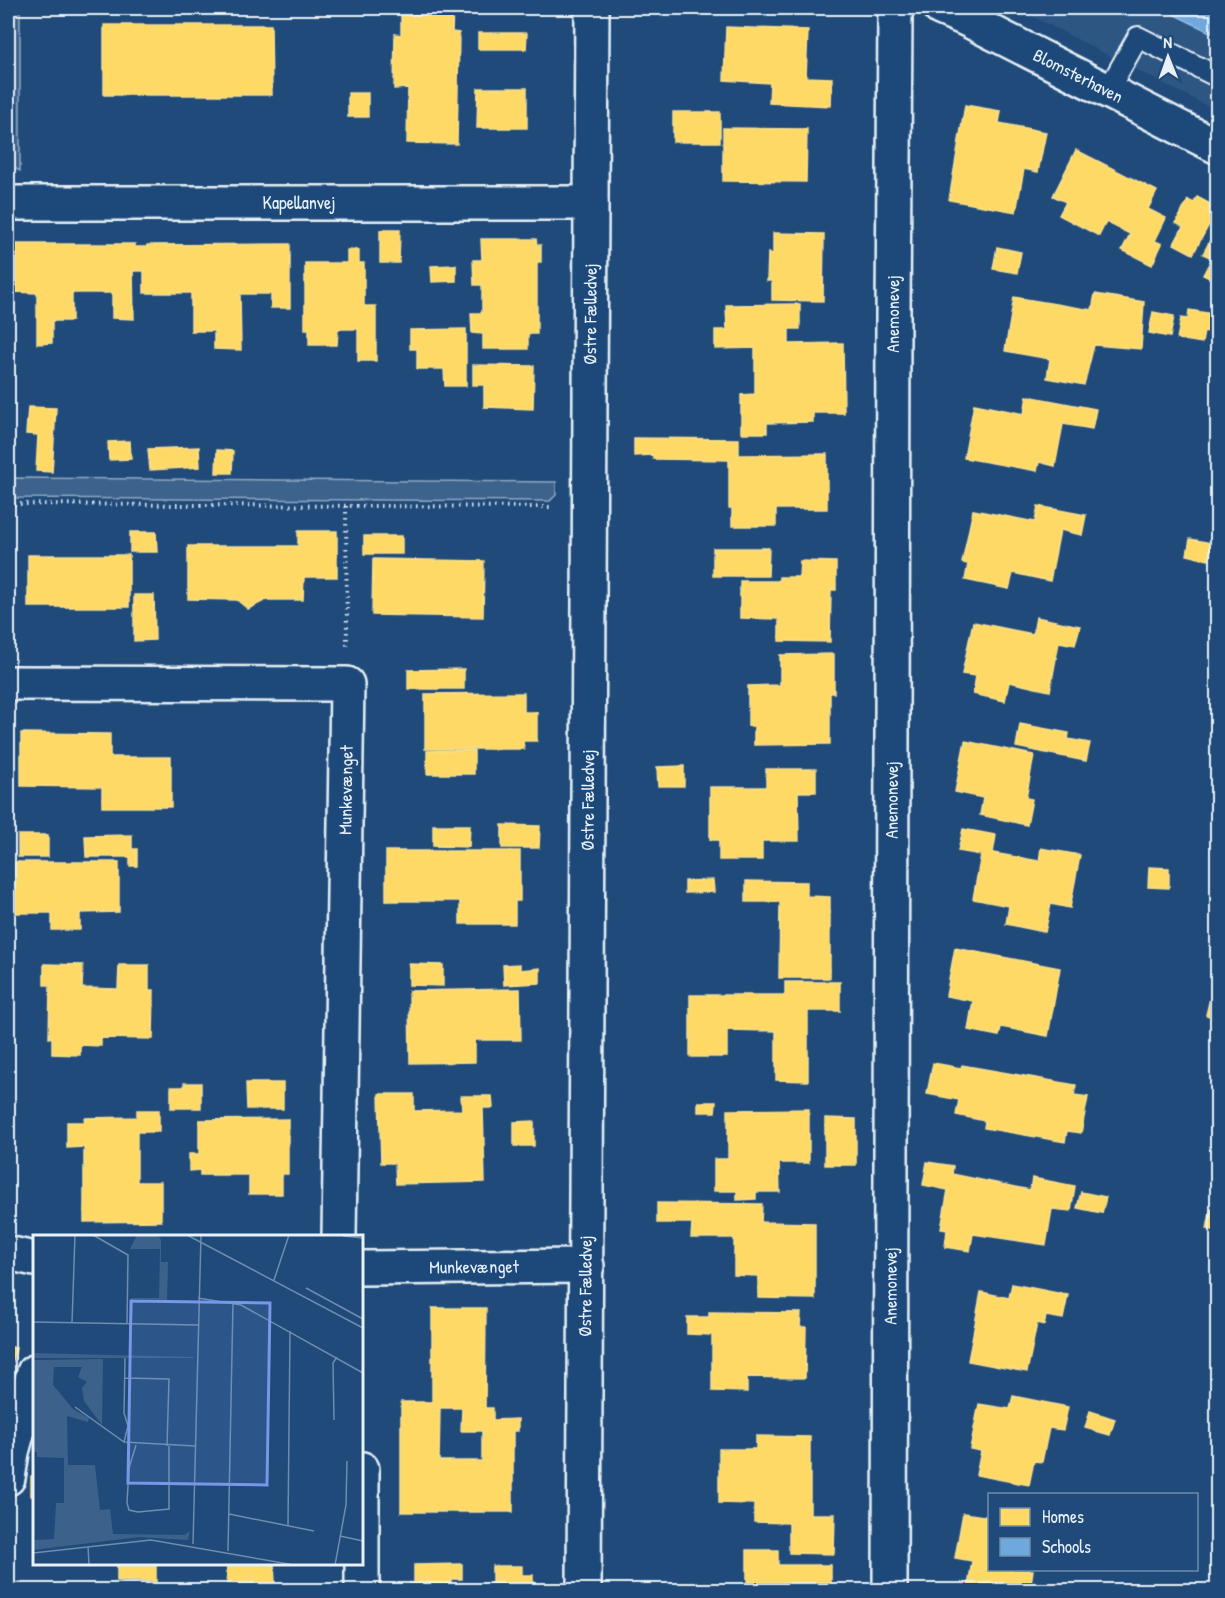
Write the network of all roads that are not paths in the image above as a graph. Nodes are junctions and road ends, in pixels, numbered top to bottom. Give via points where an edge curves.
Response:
1 (592, 8) edge
2 (897, 8) edge
3 (940, 8) edge
4 (1218, 77) edge
5 (1107, 92) junction
6 (1218, 147) edge
7 (8, 203) edge
8 (591, 203) junction
9 (8, 683) edge
10 (339, 1235) edge
11 (8, 1253) edge
12 (33, 1259) edge
13 (586, 1266) junction
14 (363, 1268) edge
15 (33, 1376) edge
16 (8, 1478) edge
17 (362, 1565) edge
18 (362, 1590) edge
19 (584, 1590) edge
20 (890, 1590) edge

1 - 8 street, Østre Fælledvej
2 - 20 street, Anemonevej via 892,316
3 - 5 street, Blomsterhaven
4 - 5 lane via 1138,37
5 - 6 street, Blomsterhaven
7 - 8 street, Kapellanvej
8 - 13 street, Østre Fælledvej
9 - 10 street, Munkevænget via 347,684
11 - 12 street
13 - 14 street, Munkevænget
13 - 19 street, Østre Fælledvej
15 - 16 street
17 - 18 street

